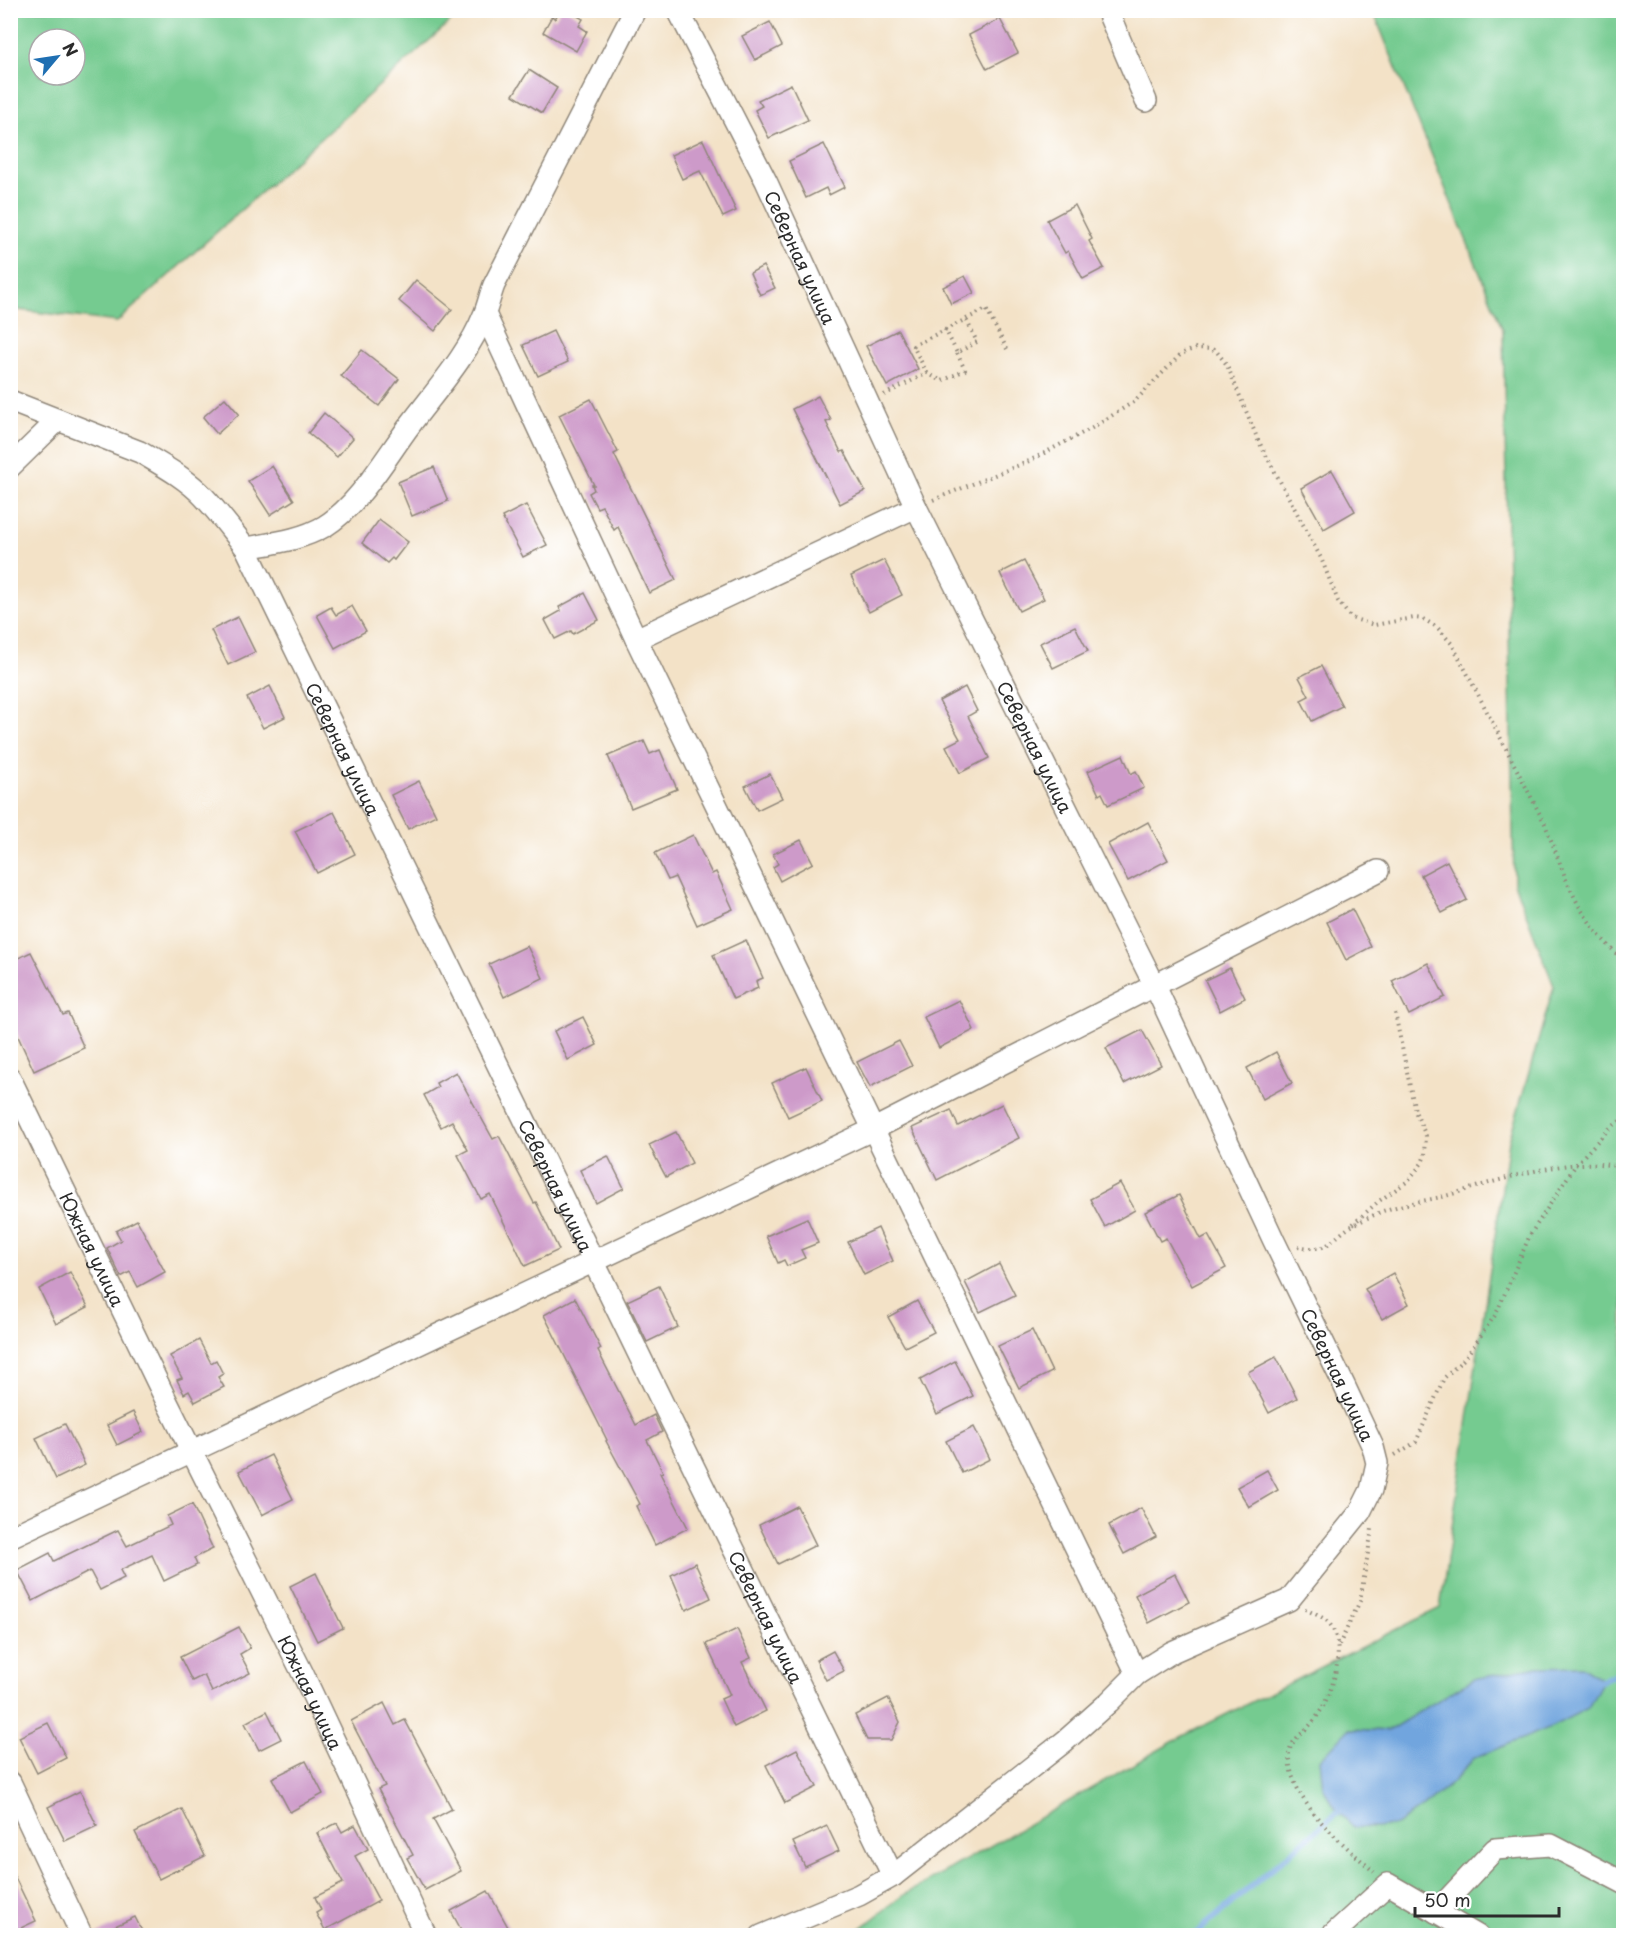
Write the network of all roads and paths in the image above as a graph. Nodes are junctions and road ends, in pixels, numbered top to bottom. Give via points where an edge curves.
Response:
1 (635, 10) edge
2 (678, 10) edge
3 (1107, 10) edge
4 (1146, 101) dead end
5 (485, 314) junction
6 (966, 319) junction
7 (945, 329) junction
8 (1007, 349) dead end
9 (957, 352) junction
10 (927, 373) junction
11 (10, 401) edge
12 (869, 402) junction
13 (57, 420) junction
14 (10, 467) edge
15 (916, 507) junction
16 (246, 548) junction
17 (636, 639) junction
18 (1378, 871) dead end
19 (1623, 962) edge
20 (1155, 986) junction
21 (1395, 1013) dead end
22 (10, 1078) edge
23 (1623, 1118) edge
24 (872, 1130) junction
25 (1577, 1163) junction
26 (1623, 1168) edge
27 (1349, 1228) junction
28 (1274, 1241) junction
29 (592, 1262) junction
30 (192, 1452) junction
31 (1377, 1463) junction
32 (1373, 1520) dead end
33 (10, 1537) edge
34 (1289, 1600) junction
35 (1339, 1645) junction
36 (1137, 1674) junction
37 (10, 1782) edge
38 (892, 1876) junction
39 (1623, 1883) edge
40 (1388, 1884) junction
41 (1436, 1912) junction
42 (82, 1935) edge
43 (426, 1935) edge
44 (761, 1935) edge
45 (1330, 1935) edge
46 (1478, 1935) edge

1 - 5 street via 494,285
2 - 12 street, Северная улица via 766,181
3 - 4 street
5 - 16 street via 464,353 340,514 306,535
5 - 17 street
6 - 7 path
6 - 8 path via 986,309
6 - 9 path via 977,342
7 - 9 path
7 - 10 path via 913,345
9 - 10 path via 965,370 942,381
10 - 12 path
11 - 13 street, Северная улица
12 - 15 street, Северная улица
13 - 14 street
13 - 16 street, Северная улица via 140,452 174,472 204,497
15 - 17 street
15 - 19 path via 1029,461 1092,428 1135,401 1181,354 1196,348 1212,348 1232,374 1258,440 1344,611 1356,621 1374,625 1423,619 1437,627 1452,644 1545,824 1580,908
15 - 20 street, Северная улица
16 - 29 street, Северная улица
17 - 24 street
18 - 20 street
20 - 24 street, Северная улица
20 - 28 street, Северная улица
21 - 27 path via 1415,1111 1426,1136 1425,1155 1408,1181
22 - 30 street, Южная улица
23 - 25 path
24 - 29 street, Северная улица
24 - 36 street
25 - 26 path
25 - 27 path via 1384,1211
25 - 31 path via 1530,1235 1496,1314 1465,1358 1444,1378 1416,1442
27 - 28 path via 1330,1244 1313,1249
28 - 31 street, Северная улица via 1349,1395
29 - 30 street, Северная улица
29 - 38 street, Северная улица
30 - 33 street
30 - 43 street, Южная улица via 302,1672
31 - 34 street, Северная улица via 1371,1490 1360,1512
32 - 35 path via 1360,1601
34 - 35 path via 1328,1622
34 - 36 street, Северная улица via 1173,1652
35 - 40 path via 1331,1690 1288,1755 1295,1785 1323,1825
36 - 38 street, Северная улица via 1065,1741
37 - 42 street
38 - 44 street, Северная улица via 860,1895
39 - 41 street via 1551,1845 1495,1850
40 - 41 street
40 - 45 street
41 - 46 street

